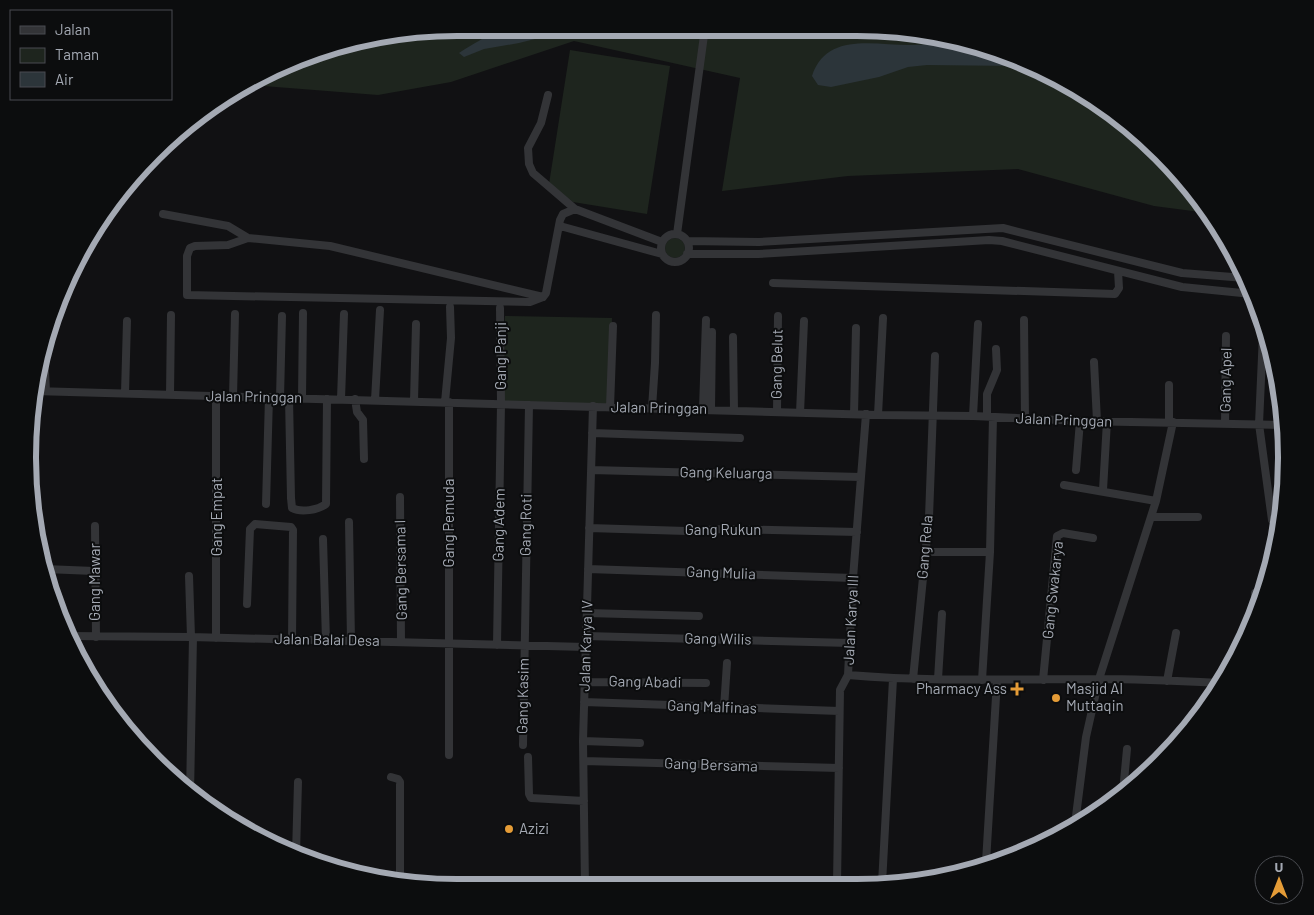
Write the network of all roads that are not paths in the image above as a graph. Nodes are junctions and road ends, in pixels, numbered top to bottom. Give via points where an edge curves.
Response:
1 (704, 36) edge
2 (548, 95) dead end
3 (574, 209) junction
4 (163, 214) dead end
5 (560, 226) junction
6 (677, 234) junction
7 (878, 235) junction
8 (248, 238) junction
9 (687, 241) junction
10 (662, 242) junction
11 (879, 247) junction
12 (1074, 247) junction
13 (662, 254) junction
14 (687, 254) junction
15 (1069, 259) junction
16 (1118, 271) junction
17 (1237, 277) edge
18 (773, 283) dead end
19 (1245, 293) edge
20 (543, 298) junction
21 (450, 307) dead end
22 (500, 308) dead end
23 (380, 310) dead end
24 (303, 313) dead end
25 (235, 314) dead end
26 (344, 314) dead end
27 (656, 314) dead end
28 (171, 315) dead end
29 (282, 316) dead end
30 (778, 316) dead end
31 (884, 318) dead end
32 (706, 320) dead end
33 (1024, 320) dead end
34 (127, 321) dead end
35 (804, 321) dead end
36 (416, 324) dead end
37 (978, 324) dead end
38 (614, 326) dead end
39 (856, 328) dead end
40 (712, 332) dead end
41 (733, 336) dead end
42 (1226, 336) dead end
43 (1262, 346) edge
44 (996, 349) dead end
45 (935, 356) dead end
46 (1094, 362) dead end
47 (45, 371) edge
48 (1168, 385) dead end
49 (42, 391) edge
50 (46, 391) junction
51 (125, 393) junction
52 (170, 395) junction
53 (216, 396) junction
54 (233, 397) junction
55 (269, 397) junction
56 (280, 398) junction
57 (289, 398) junction
58 (302, 398) junction
59 (328, 399) junction
60 (341, 399) junction
61 (355, 400) junction
62 (375, 400) junction
63 (414, 401) junction
64 (447, 402) junction
65 (501, 404) junction
66 (529, 404) junction
67 (593, 406) junction
68 (610, 407) junction
69 (652, 408) junction
70 (707, 409) junction
71 (734, 410) junction
72 (777, 412) junction
73 (800, 413) junction
74 (854, 414) junction
75 (866, 414) junction
76 (878, 415) junction
77 (932, 415) junction
78 (972, 416) junction
79 (990, 417) junction
80 (1024, 419) junction
81 (1080, 421) junction
82 (1097, 421) junction
83 (1106, 422) junction
84 (1171, 422) junction
85 (1225, 424) junction
86 (1259, 424) junction
87 (1276, 425) edge
88 (592, 433) junction
89 (740, 438) dead end
90 (364, 459) dead end
91 (591, 470) junction
92 (1076, 470) dead end
93 (861, 477) junction
94 (1064, 484) dead end
95 (1103, 490) junction
96 (400, 497) dead end
97 (1156, 501) junction
98 (266, 504) dead end
99 (1151, 517) junction
100 (1198, 518) dead end
101 (1272, 520) dead end
102 (349, 522) dead end
103 (95, 526) dead end
104 (589, 528) junction
105 (857, 532) junction
106 (1093, 538) dead end
107 (324, 540) dead end
108 (925, 552) junction
109 (990, 552) junction
110 (51, 568) edge
111 (588, 568) junction
112 (94, 571) junction
113 (189, 576) dead end
114 (853, 578) junction
115 (248, 604) dead end
116 (587, 613) junction
117 (942, 614) dead end
118 (699, 616) dead end
119 (1176, 633) dead end
120 (76, 636) edge
121 (586, 636) junction
122 (96, 637) junction
123 (192, 637) junction
124 (216, 638) junction
125 (292, 640) junction
126 (326, 641) junction
127 (351, 641) junction
128 (401, 642) junction
129 (450, 643) junction
130 (850, 643) junction
131 (497, 645) junction
132 (524, 646) junction
133 (586, 648) junction
134 (726, 663) dead end
135 (848, 675) junction
136 (893, 679) junction
137 (913, 679) junction
138 (938, 679) junction
139 (1099, 679) junction
140 (982, 680) junction
141 (998, 680) junction
142 (1044, 680) junction
143 (1167, 681) junction
144 (585, 682) junction
145 (706, 683) dead end
146 (1212, 683) edge
147 (584, 702) junction
148 (724, 708) junction
149 (839, 712) junction
150 (583, 741) junction
151 (640, 743) dead end
152 (523, 745) dead end
153 (1127, 749) dead end
154 (449, 755) dead end
155 (528, 757) dead end
156 (584, 761) junction
157 (839, 768) junction
158 (391, 778) dead end
159 (298, 782) dead end
160 (190, 783) edge
161 (1124, 783) edge
162 (584, 801) junction
163 (1076, 817) edge
164 (296, 847) edge
165 (986, 858) edge
166 (400, 875) edge
167 (882, 878) edge
168 (585, 879) edge
169 (837, 879) edge

1 - 6 street
2 - 3 street via 541,123 528,148 529,164 533,173
3 - 5 street via 563,214
3 - 10 street
4 - 8 street via 228,226
5 - 13 street
5 - 20 street
6 - 9 street
6 - 10 street via 668,235
7 - 9 street via 759,242
7 - 11 street
7 - 12 street via 1003,228
8 - 20 street via 330,246
8 - 20 street via 228,245 190,248 187,295 530,302
9 - 14 street
10 - 13 street
11 - 14 street via 758,254
11 - 15 street via 996,240
12 - 15 street
12 - 17 street via 1182,273
13 - 14 street via 673,261 681,260
15 - 16 street
16 - 18 street via 1119,288 1115,294
16 - 19 street via 1182,286
21 - 64 street, Gang Pemuda
22 - 65 street, Gang Panji
23 - 62 street
24 - 58 street
25 - 54 street
26 - 60 street
27 - 69 street
28 - 52 street
29 - 56 street
30 - 72 street, Gang Belut
31 - 76 street
32 - 70 street
33 - 80 street
34 - 51 street
35 - 73 street
36 - 63 street
37 - 78 street
38 - 68 street
39 - 74 street
40 - 70 street
41 - 71 street
42 - 85 street, Gang Apel
43 - 86 street
44 - 79 street via 996,370 988,394
45 - 77 street, Gang Rela
46 - 82 street
47 - 50 street
48 - 84 street
49 - 50 street, Jalan Pringgan
50 - 51 street, Jalan Pringgan
51 - 52 street, Jalan Pringgan
52 - 53 street, Jalan Pringgan
53 - 54 street, Jalan Pringgan
53 - 124 street, Gang Empat
54 - 55 street, Jalan Pringgan
55 - 56 street, Jalan Pringgan
55 - 98 street
56 - 57 street, Jalan Pringgan
57 - 58 street, Jalan Pringgan
57 - 59 street via 291,498 292,508 296,510 318,509 326,504
58 - 59 street, Jalan Pringgan
59 - 60 street, Jalan Pringgan
60 - 61 street, Jalan Pringgan
61 - 62 street, Jalan Pringgan
61 - 90 street via 357,412 363,420
62 - 63 street, Jalan Pringgan
63 - 64 street, Jalan Pringgan
64 - 65 street, Jalan Pringgan
64 - 129 street, Gang Pemuda
65 - 66 street, Jalan Pringgan
65 - 131 street, Gang Adem
66 - 67 street, Jalan Pringgan
66 - 132 street, Gang Roti
67 - 68 street, Jalan Pringgan
67 - 88 street, Jalan Karya IV
68 - 69 street, Jalan Pringgan
69 - 70 street, Jalan Pringgan
70 - 71 street, Jalan Pringgan
71 - 72 street, Jalan Pringgan
72 - 73 street, Jalan Pringgan
73 - 74 street, Jalan Pringgan
74 - 75 street, Jalan Pringgan
75 - 76 street, Jalan Pringgan
75 - 93 street, Jalan Karya III
76 - 77 street, Jalan Pringgan
77 - 78 street, Jalan Pringgan
77 - 108 street, Gang Rela
78 - 79 street, Jalan Pringgan
79 - 80 street, Jalan Pringgan
79 - 109 street
80 - 81 street, Jalan Pringgan
81 - 82 street, Jalan Pringgan
81 - 92 street
82 - 83 street, Jalan Pringgan
83 - 84 street, Jalan Pringgan
83 - 95 street
84 - 85 street, Jalan Pringgan
84 - 97 street
85 - 86 street, Jalan Pringgan
86 - 87 street, Jalan Pringgan
86 - 101 street
88 - 89 street
88 - 91 street, Jalan Karya IV
91 - 93 street, Gang Keluarga
91 - 104 street, Jalan Karya IV
93 - 105 street, Jalan Karya III
94 - 95 street
95 - 97 street
96 - 128 street, Gang Bersama I
97 - 99 street
99 - 100 street
99 - 139 street
102 - 127 street
103 - 112 street, Gang Mawar
104 - 105 street, Gang Rukun
104 - 111 street, Jalan Karya IV
105 - 114 street, Jalan Karya III
106 - 142 street, Gang Swakarya via 1063,533 1057,536
107 - 126 street
108 - 109 street
108 - 137 street, Gang Rela
109 - 140 street
110 - 112 street
111 - 114 street, Gang Mulia
111 - 116 street, Jalan Karya IV
112 - 122 street, Gang Mawar
113 - 123 street
114 - 130 street, Jalan Karya III
115 - 125 street via 250,529 255,524 291,527
116 - 118 street
116 - 121 street, Jalan Karya IV
117 - 138 street
119 - 143 street
120 - 122 street, Jalan Balai Desa
121 - 130 street, Gang Wilis
121 - 133 street, Jalan Karya IV
122 - 123 street, Jalan Balai Desa
123 - 124 street, Jalan Balai Desa
123 - 160 street
124 - 125 street, Jalan Balai Desa
125 - 126 street, Jalan Balai Desa
126 - 127 street, Jalan Balai Desa
127 - 128 street, Jalan Balai Desa
128 - 129 street, Jalan Balai Desa
129 - 131 street, Jalan Balai Desa
129 - 154 street, Gang Pemuda
130 - 135 street, Jalan Karya III
131 - 132 street, Jalan Balai Desa
132 - 133 street, Jalan Balai Desa
132 - 152 street, Gang Kasim
133 - 144 street, Jalan Karya IV
134 - 148 street
135 - 136 street
135 - 149 street, Jalan Karya III via 840,690
136 - 137 street
136 - 167 street
137 - 138 street
138 - 140 street
139 - 142 street
139 - 143 street
139 - 163 street via 1086,737
140 - 141 street
141 - 142 street
141 - 165 street
143 - 146 street
144 - 145 street, Gang Abadi
144 - 147 street, Jalan Karya IV
147 - 148 street, Gang Malfinas
147 - 150 street, Jalan Karya IV
148 - 149 street, Gang Malfinas
149 - 157 street, Jalan Karya III
150 - 151 street
150 - 156 street, Jalan Karya IV
153 - 161 street
155 - 162 street via 531,798
156 - 157 street, Gang Bersama
156 - 162 street, Jalan Karya IV
157 - 169 street, Jalan Karya III
158 - 166 street via 398,778 400,782
159 - 164 street
162 - 168 street, Jalan Karya IV

